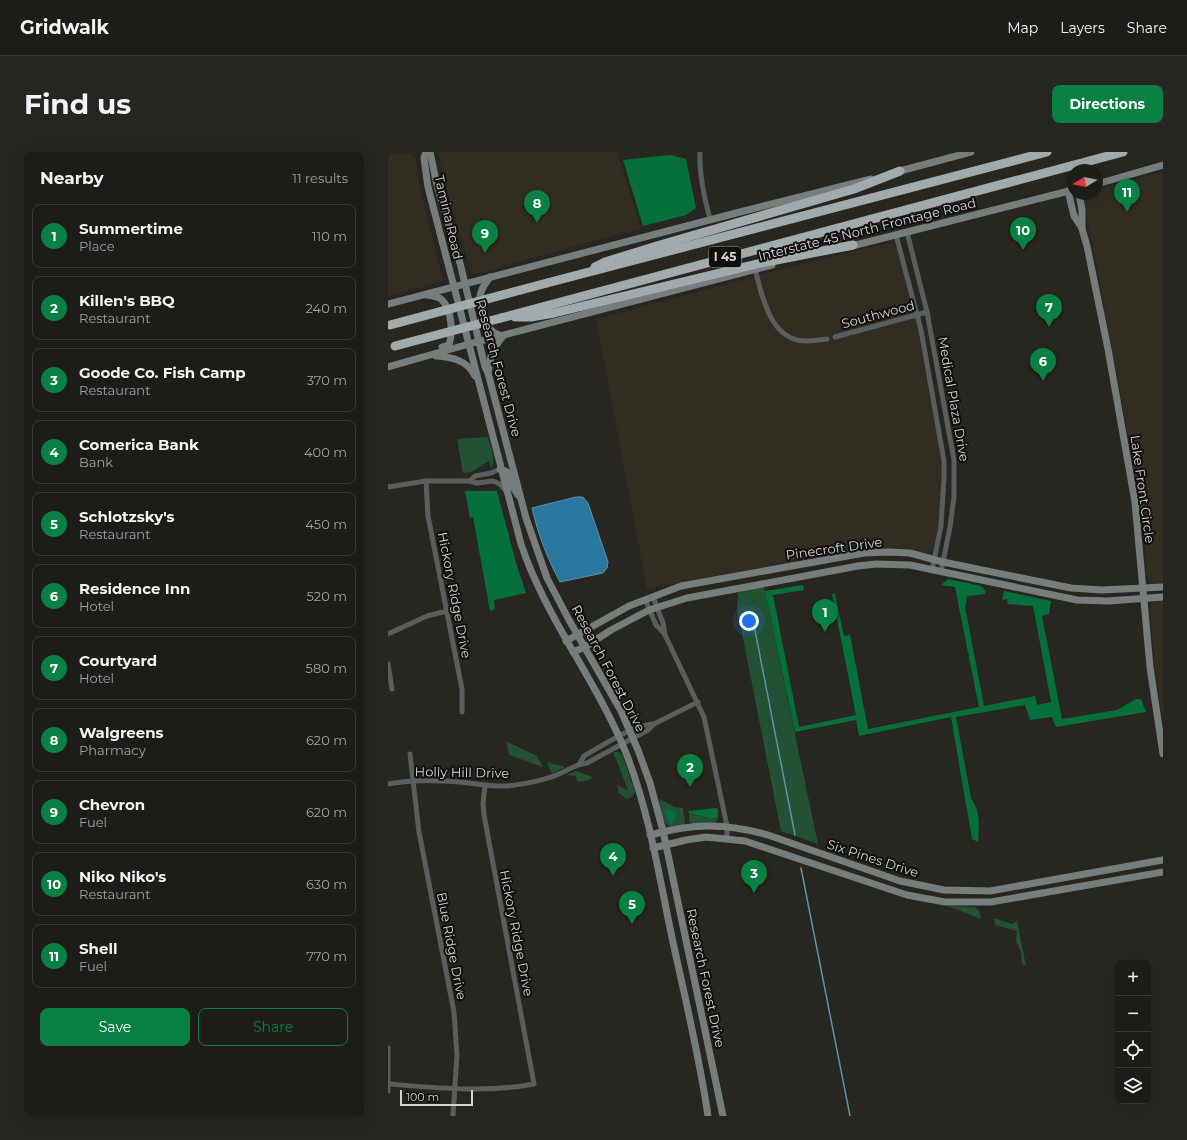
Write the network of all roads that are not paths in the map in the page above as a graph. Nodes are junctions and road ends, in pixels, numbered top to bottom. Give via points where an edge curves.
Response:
1 (426, 152) edge
2 (430, 152) edge
3 (700, 152) edge
4 (971, 152) edge
5 (1047, 152) edge
6 (1123, 152) edge
7 (946, 155) edge
8 (1163, 165) edge
9 (900, 171) junction
10 (1103, 182) edge
11 (1067, 192) edge
12 (1071, 200) edge
13 (1080, 200) edge
14 (710, 219) junction
15 (1082, 229) junction
16 (907, 232) junction
17 (896, 235) junction
18 (853, 245) junction
19 (755, 269) junction
20 (576, 276) junction
21 (490, 277) junction
22 (465, 284) junction
23 (454, 286) junction
24 (425, 294) junction
25 (388, 304) edge
26 (552, 308) junction
27 (927, 312) junction
28 (918, 315) junction
29 (389, 325) edge
30 (503, 336) junction
31 (835, 337) dead end
32 (827, 339) dead end
33 (478, 342) junction
34 (469, 344) junction
35 (392, 347) edge
36 (429, 355) junction
37 (388, 367) edge
38 (488, 374) junction
39 (479, 384) junction
40 (500, 469) junction
41 (426, 481) junction
42 (470, 481) junction
43 (388, 487) edge
44 (506, 492) junction
45 (521, 500) junction
46 (934, 560) junction
47 (943, 562) junction
48 (932, 570) junction
49 (941, 572) junction
50 (1163, 587) edge
51 (1143, 589) junction
52 (653, 597) junction
53 (1163, 597) edge
54 (645, 599) junction
55 (1144, 599) junction
56 (657, 607) junction
57 (649, 610) junction
58 (447, 611) junction
59 (388, 634) edge
60 (577, 634) junction
61 (665, 635) junction
62 (566, 641) junction
63 (585, 647) junction
64 (573, 652) junction
65 (388, 664) edge
66 (392, 688) dead end
67 (698, 702) junction
68 (462, 712) dead end
69 (632, 734) junction
70 (619, 737) junction
71 (622, 744) junction
72 (410, 754) dead end
73 (1163, 754) edge
74 (580, 763) junction
75 (412, 782) junction
76 (388, 784) edge
77 (485, 786) junction
78 (727, 826) junction
79 (663, 831) junction
80 (650, 835) junction
81 (727, 839) junction
82 (666, 844) junction
83 (653, 848) junction
84 (827, 856) junction
85 (1163, 860) edge
86 (822, 866) junction
87 (1163, 872) edge
88 (900, 881) junction
89 (897, 892) junction
90 (676, 955) junction
91 (691, 965) junction
92 (388, 1048) edge
93 (702, 1080) junction
94 (389, 1084) edge
95 (716, 1085) junction
96 (456, 1089) junction
97 (388, 1092) edge
98 (454, 1116) edge
99 (708, 1116) edge
100 (723, 1116) edge

1 - 23 main road, Tamina Road via 424,158 428,187
2 - 22 main road, Tamina Road
3 - 14 street via 701,180
4 - 7 main road
5 - 20 highway, I 45
6 - 26 highway, I 45
7 - 9 main road
8 - 10 main road
9 - 14 main road
9 - 20 highway via 847,191 605,262
11 - 16 main road, Interstate 45 North Frontage Road
12 - 15 main road, Lake Front Circle via 1074,216
13 - 15 main road, Lake Front Circle
14 - 21 main road
15 - 51 main road, Lake Front Circle via 1108,349 1131,481
16 - 17 main road, Interstate 45 North Frontage Road
16 - 27 street, Medical Plaza Drive
17 - 18 main road, Interstate 45 North Frontage Road
17 - 28 street, Medical Plaza Drive
18 - 19 main road, Interstate 45 North Frontage Road
18 - 26 highway
19 - 30 main road, Interstate 45 North Frontage Road
19 - 32 street, Southwood via 766,309 779,329 791,337 804,341
20 - 29 highway, I 45, bridge
21 - 22 main road
21 - 30 main road via 481,290 480,304 487,326 492,332
22 - 23 main road
22 - 33 main road, Research Forest Drive
23 - 24 main road
23 - 34 main road, Research Forest Drive
24 - 25 main road
24 - 36 main road via 441,299 452,325 449,346 431,350
26 - 35 highway, bridge via 531,317 501,318
27 - 28 street, Southwood
27 - 47 street, Medical Plaza Drive via 954,460 954,497
28 - 31 street, Southwood
28 - 46 street, Medical Plaza Drive via 944,461 942,526
30 - 33 main road, Interstate 45 North Frontage Road
30 - 38 main road via 492,351
33 - 34 main road, Interstate 45 North Frontage Road
33 - 38 main road, Research Forest Drive
34 - 36 main road, Interstate 45 North Frontage Road
34 - 39 main road, Research Forest Drive
36 - 37 main road, Interstate 45 North Frontage Road
36 - 39 main road via 448,356 461,361 472,370
38 - 45 main road, Research Forest Drive
39 - 40 main road, Research Forest Drive
40 - 42 street via 475,476
40 - 44 main road, Research Forest Drive
40 - 45 main road via 507,472
41 - 42 street
41 - 43 street
41 - 58 street, Hickory Ridge Drive via 428,516
42 - 44 street via 477,483 493,480
44 - 62 main road, Research Forest Drive via 527,564
45 - 60 main road, Research Forest Drive via 547,578
46 - 47 main road, Pinecroft Drive
46 - 48 street, Medical Plaza Drive
46 - 52 main road, Pinecroft Drive via 900,552 854,554 681,586
47 - 49 street, Medical Plaza Drive
47 - 51 main road, Pinecroft Drive via 1071,588
48 - 49 main road, Pinecroft Drive
48 - 56 main road, Pinecroft Drive via 893,564 858,566 686,598
49 - 55 main road, Pinecroft Drive via 1077,600
50 - 51 main road, Pinecroft Drive
51 - 55 main road, Lake Front Circle
52 - 54 main road, Pinecroft Drive
52 - 56 street
53 - 55 main road, Pinecroft Drive
54 - 57 street
54 - 60 main road, Pinecroft Drive
55 - 73 main road, Lake Front Circle via 1153,694
56 - 57 main road, Pinecroft Drive
56 - 61 street
57 - 61 street
57 - 63 main road, Pinecroft Drive
58 - 59 street via 427,616
58 - 68 street, Hickory Ridge Drive via 462,689
60 - 62 main road, Pinecroft Drive
60 - 63 main road, Research Forest Drive
61 - 67 street
62 - 64 main road, Research Forest Drive
63 - 64 main road, Pinecroft Drive
63 - 69 main road, Research Forest Drive
64 - 70 main road, Research Forest Drive
65 - 66 street
67 - 69 street via 654,724 648,730
67 - 78 street via 708,732
69 - 70 street, Holly Hill Drive
69 - 71 street, Holly Hill Drive
69 - 79 main road, Research Forest Drive via 650,783
70 - 71 main road, Research Forest Drive
70 - 74 street, Holly Hill Drive via 584,756
71 - 74 street, Holly Hill Drive
71 - 80 main road, Research Forest Drive
72 - 75 street, Blue Ridge Drive
74 - 77 street, Holly Hill Drive via 550,777 510,786
75 - 76 street, Holly Hill Drive
75 - 77 street, Holly Hill Drive via 447,781
75 - 96 street, Blue Ridge Drive via 419,832 454,1012
77 - 96 street, Hickory Ridge Drive via 484,815 534,1084 501,1089
78 - 79 main road, Six Pines Drive via 706,825
78 - 81 street
78 - 84 main road, Six Pines Drive via 768,835
79 - 80 main road, Six Pines Drive
79 - 82 main road, Research Forest Drive
80 - 83 main road, Research Forest Drive
81 - 82 main road, Six Pines Drive via 706,837
81 - 86 main road, Six Pines Drive via 745,841
82 - 83 main road, Six Pines Drive
82 - 91 main road, Research Forest Drive
83 - 90 main road, Research Forest Drive
84 - 86 main road
84 - 88 main road, Six Pines Drive
85 - 88 main road, Six Pines Drive via 985,891 944,890
86 - 89 main road, Six Pines Drive
87 - 89 main road, Six Pines Drive via 991,902 939,901
88 - 89 main road
90 - 91 main road
90 - 93 main road, Research Forest Drive
91 - 95 main road, Research Forest Drive
92 - 94 street
93 - 95 main road
93 - 99 main road, Research Forest Drive
94 - 96 street
94 - 97 street
95 - 100 main road, Research Forest Drive
96 - 98 street, Blue Ridge Drive

